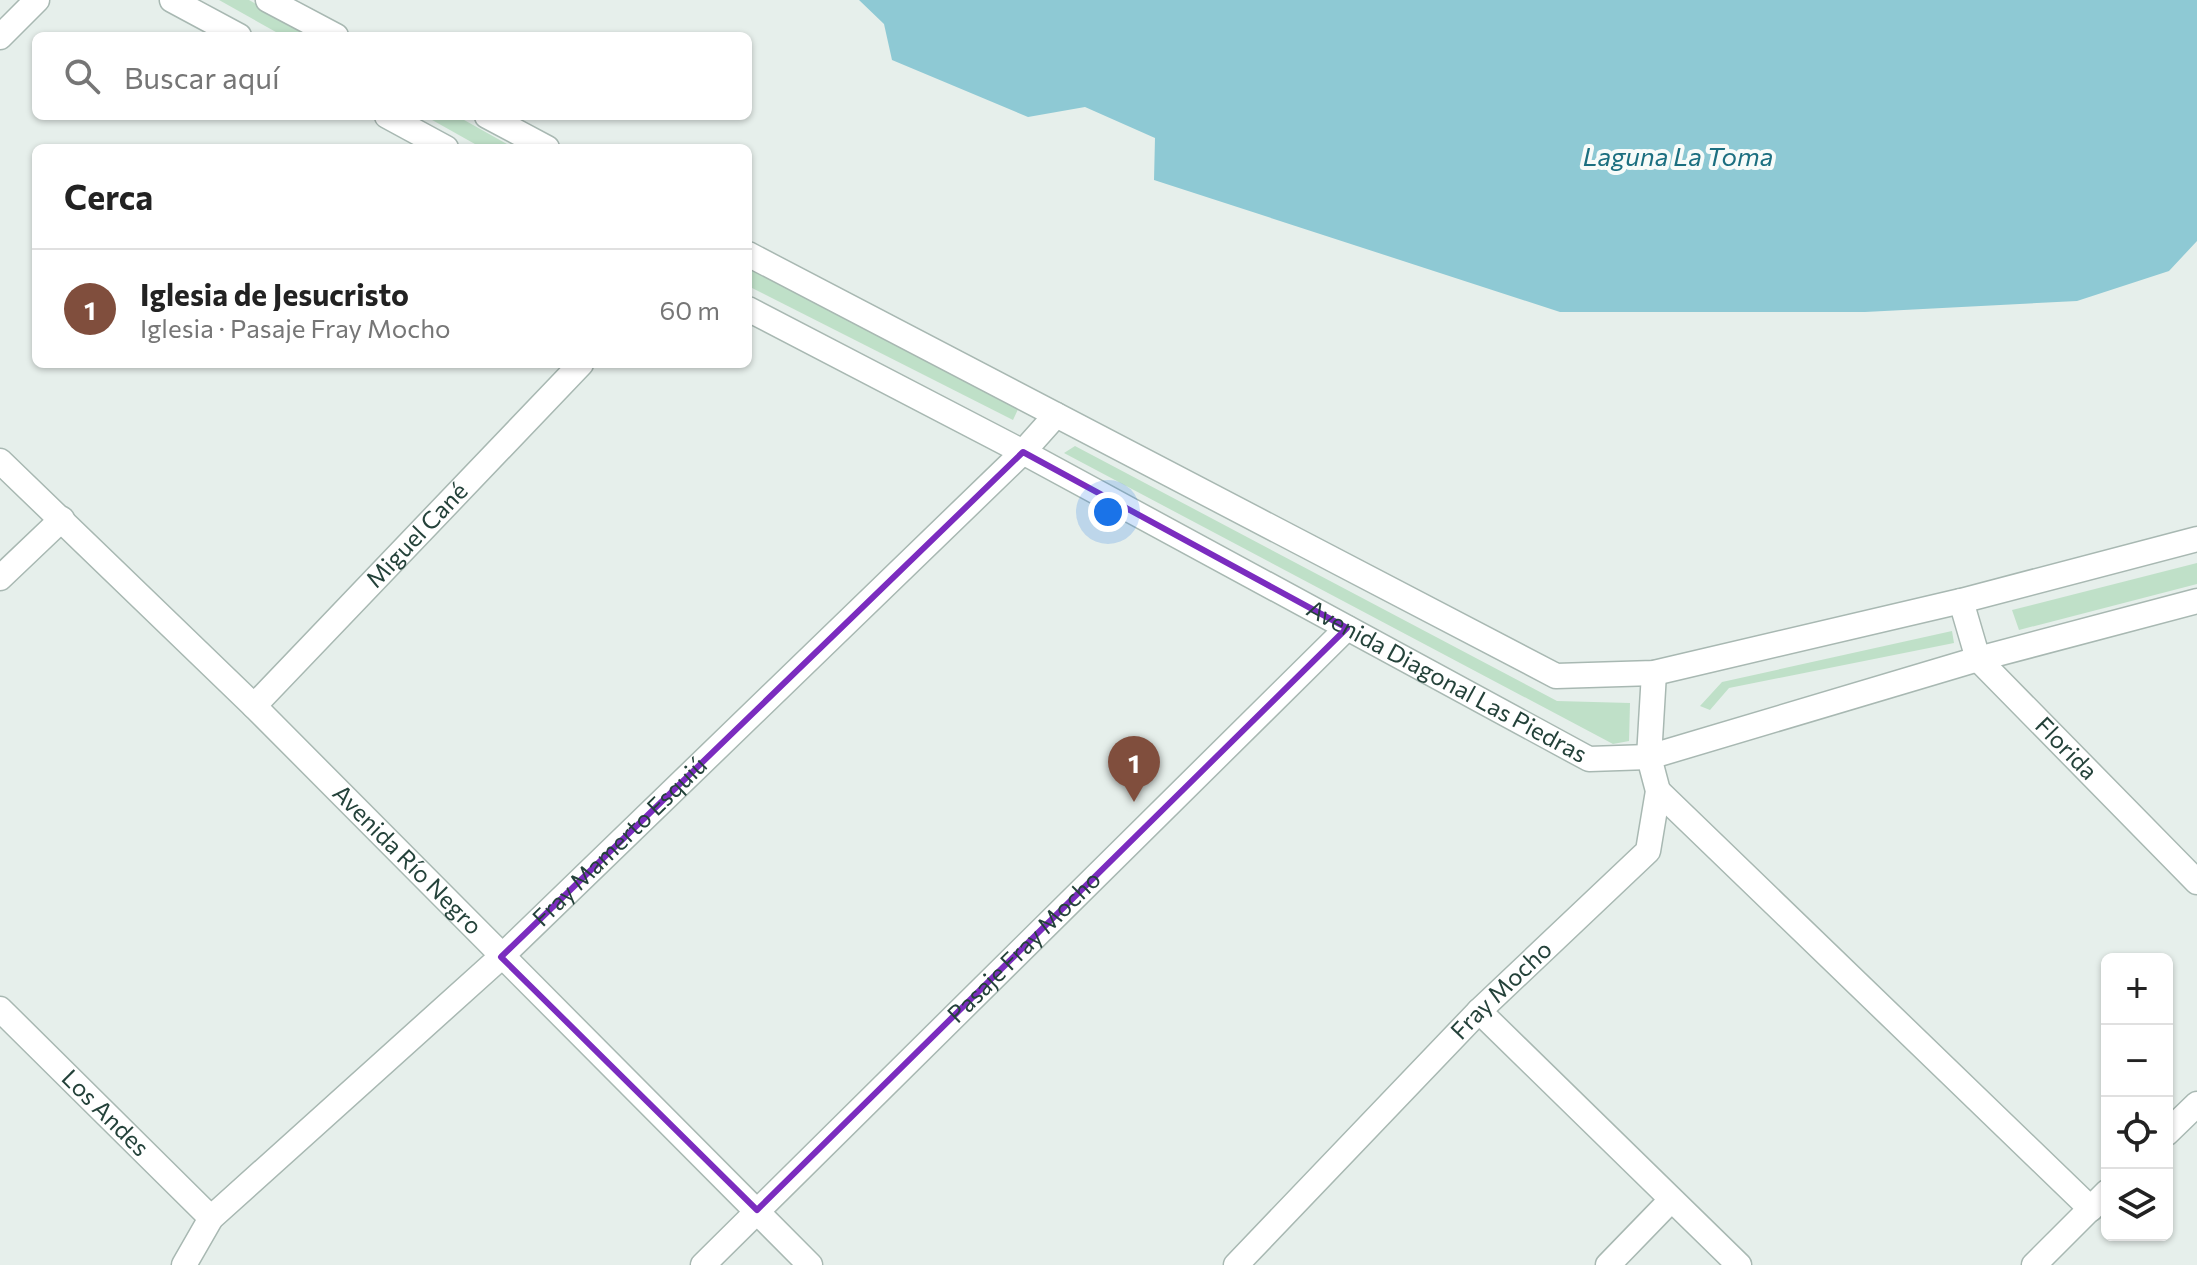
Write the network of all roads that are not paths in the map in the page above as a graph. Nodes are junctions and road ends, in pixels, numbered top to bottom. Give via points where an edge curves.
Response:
1 (37, 0) edge
2 (172, 0) edge
3 (268, 0) edge
4 (232, 32) edge
5 (328, 32) edge
6 (0, 37) edge
7 (394, 120) edge
8 (494, 120) edge
9 (439, 144) edge
10 (540, 144) edge
11 (752, 256) edge
12 (752, 311) edge
13 (577, 368) edge
14 (1056, 415) junction
15 (1023, 452) junction
16 (0, 461) edge
17 (62, 519) junction
18 (2197, 539) edge
19 (0, 578) edge
20 (1961, 601) junction
21 (2197, 601) edge
22 (1347, 628) junction
23 (1978, 659) junction
24 (1654, 673) junction
25 (254, 706) junction
26 (1649, 757) junction
27 (1658, 791) junction
28 (2197, 882) edge
29 (501, 957) junction
30 (0, 1009) edge
31 (1479, 1011) junction
32 (2197, 1104) edge
33 (2173, 1127) edge
34 (1671, 1200) junction
35 (2099, 1200) edge
36 (757, 1210) junction
37 (211, 1218) junction
38 (184, 1265) edge
39 (703, 1265) edge
40 (810, 1265) edge
41 (1236, 1265) edge
42 (1608, 1265) edge
43 (1739, 1265) edge
44 (2034, 1265) edge

1 - 6 street
2 - 4 street
3 - 5 street
7 - 9 street
8 - 10 street
11 - 14 street
12 - 15 street, Avenida Diagonal Las Piedras
13 - 25 street, Miguel Cané
14 - 15 street, Fray Mamerto Esquiú
14 - 24 street via 1556,676
15 - 22 street, Avenida Diagonal Las Piedras
15 - 29 street, Fray Mamerto Esquiú
16 - 17 street, Avenida Río Negro
17 - 19 street
17 - 25 street, Avenida Río Negro
18 - 20 street
20 - 23 street, Florida
20 - 24 street
21 - 23 street, Avenida Diagonal Las Piedras
22 - 26 street, Avenida Diagonal Las Piedras via 1589,759
22 - 36 street, Pasaje Fray Mocho
23 - 26 street, Avenida Diagonal Las Piedras
23 - 28 street, Florida
24 - 26 street, Fray Mocho
25 - 29 street, Avenida Río Negro
26 - 27 street, Fray Mocho
27 - 31 street, Fray Mocho via 1648,851
27 - 35 street
29 - 36 street, Avenida Río Negro
29 - 37 street, Fray Mamerto Esquiú
30 - 37 street, Los Andes
31 - 34 street
31 - 41 street, Fray Mocho
32 - 33 street
34 - 42 street
34 - 43 street
35 - 44 street
36 - 39 street, Pasaje Fray Mocho
36 - 40 street, Avenida Río Negro
37 - 38 street, Fray Mamerto Esquiú

